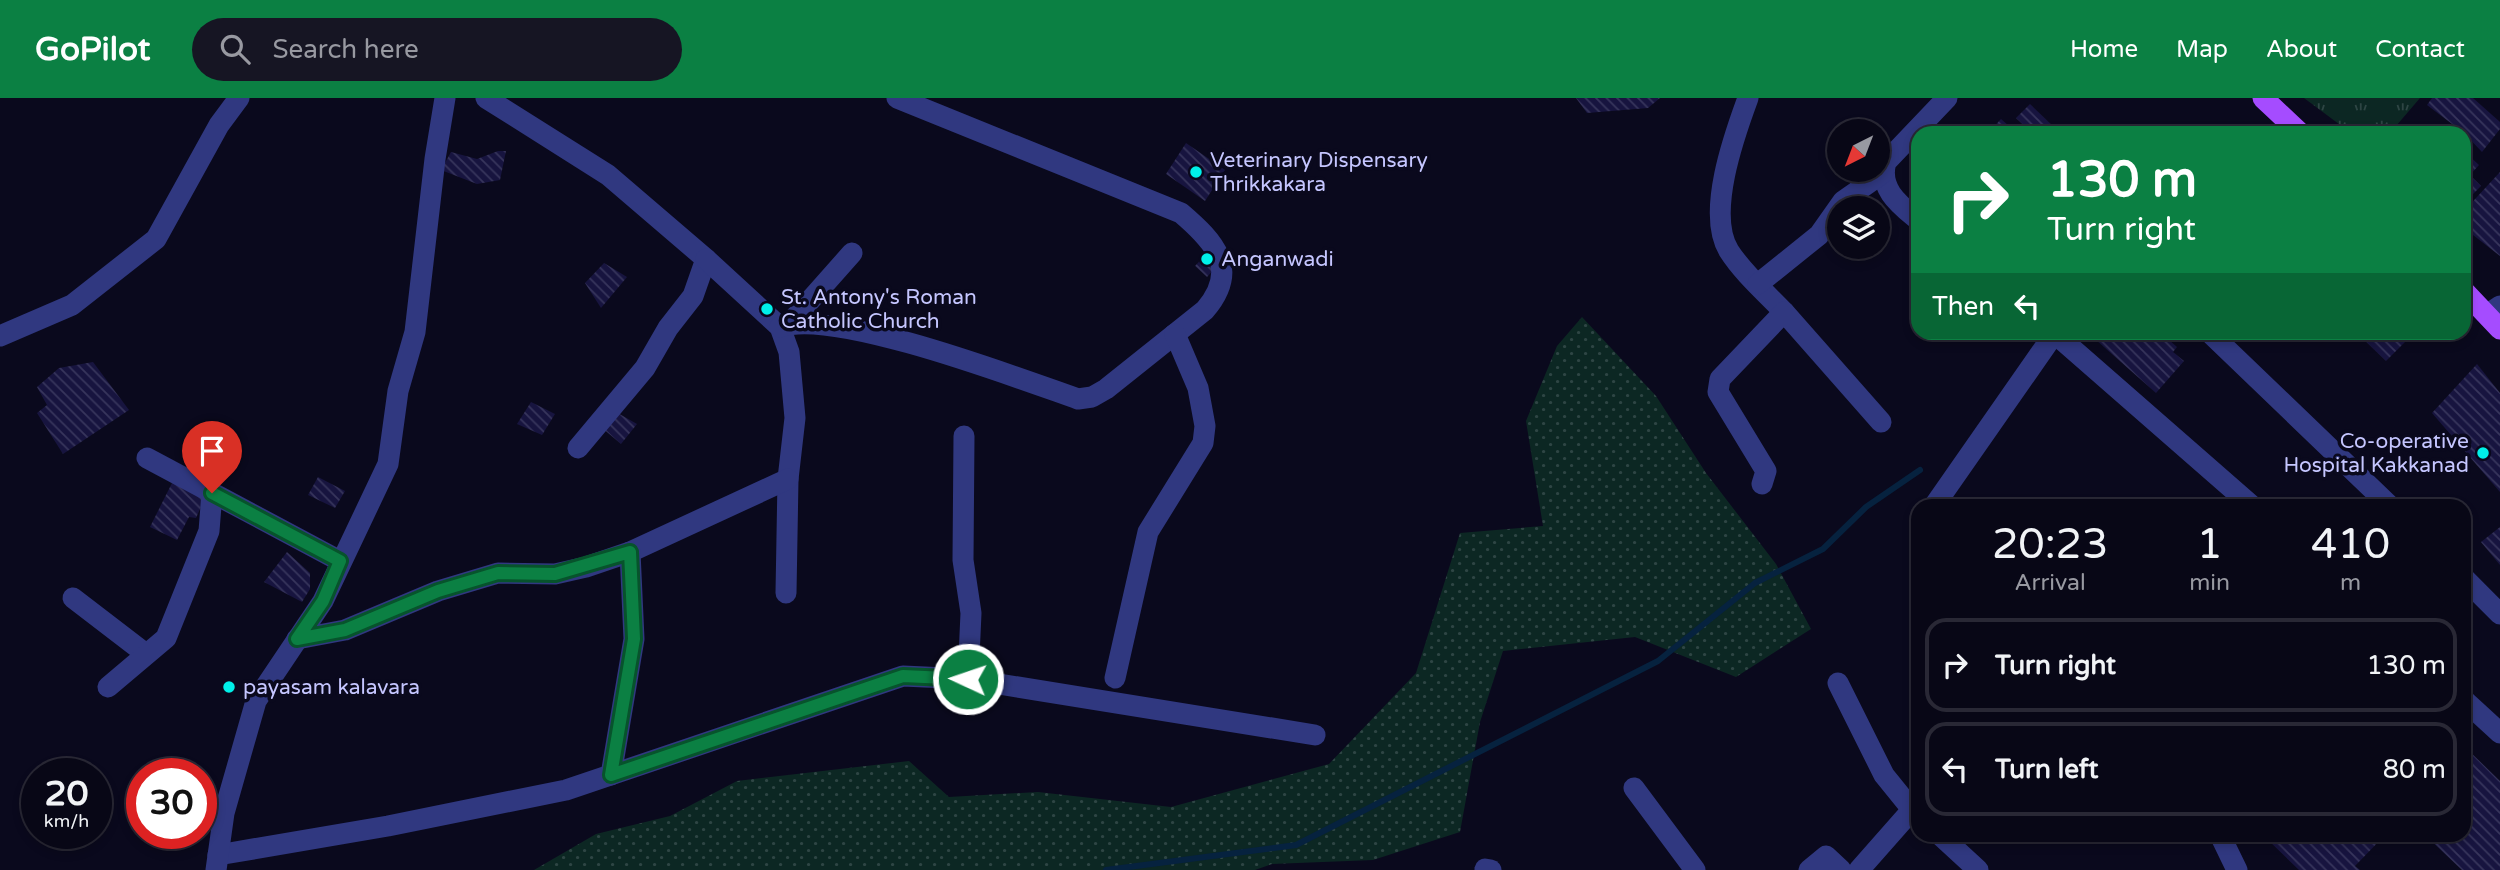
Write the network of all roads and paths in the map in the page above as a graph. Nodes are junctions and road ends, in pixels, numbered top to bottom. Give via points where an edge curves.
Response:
1 (239, 98) edge
2 (445, 98) edge
3 (486, 98) edge
4 (897, 98) edge
5 (1748, 98) edge
6 (1947, 98) edge
7 (2263, 98) edge
8 (1920, 126) edge
9 (2293, 126) edge
10 (1911, 136) edge
11 (1890, 158) edge
12 (1870, 182) edge
13 (1886, 182) edge
14 (1911, 213) edge
15 (852, 253) dead end
16 (706, 259) junction
17 (1758, 284) junction
18 (2471, 296) edge
19 (1784, 312) junction
20 (2496, 316) edge
21 (785, 325) junction
22 (1175, 334) junction
23 (0, 336) edge
24 (2048, 340) edge
25 (2061, 340) edge
26 (2217, 340) edge
27 (1881, 422) dead end
28 (964, 436) dead end
29 (578, 448) dead end
30 (147, 458) dead end
31 (788, 479) junction
32 (1762, 484) dead end
33 (212, 493) junction
34 (1939, 499) edge
35 (2244, 499) edge
36 (2383, 499) edge
37 (630, 552) junction
38 (340, 561) junction
39 (2471, 585) edge
40 (786, 593) dead end
41 (73, 598) dead end
42 (2500, 614) edge
43 (297, 639) junction
44 (146, 654) junction
45 (1115, 678) dead end
46 (968, 679) junction
47 (1838, 683) dead end
48 (108, 687) dead end
49 (2471, 706) edge
50 (2500, 733) edge
51 (1315, 735) dead end
52 (611, 775) junction
53 (1634, 788) dead end
54 (1911, 810) edge
55 (1911, 817) edge
56 (1948, 842) edge
57 (2223, 842) edge
58 (217, 863) edge
59 (1695, 870) edge
60 (1809, 870) edge
61 (1841, 870) edge
62 (1859, 870) edge
63 (1978, 870) edge
64 (2237, 870) edge

1 - 23 street via 219,125 167,225 150,245 72,305
2 - 38 street via 415,332 398,391 388,464
3 - 16 street via 608,175
4 - 22 street via 1181,213 1199,228 1224,269 1222,285 1205,310
5 - 17 street via 1728,153 1720,214 1728,250
6 - 8 street
7 - 9 main road
10 - 11 street
12 - 17 street via 1843,201 1819,234
13 - 14 street via 1890,193
15 - 21 street
16 - 21 street
16 - 29 street via 693,296 645,368
17 - 19 street
18 - 20 main road
19 - 27 street
19 - 32 street via 1720,379 1718,392 1766,471
21 - 22 street via 821,322 964,359 1078,399 1105,389
21 - 31 street via 795,418
22 - 45 street via 1198,388 1205,426 1203,443 1148,532
24 - 34 street
25 - 35 street
26 - 36 street
28 - 46 street via 962,560 971,613
30 - 33 street
31 - 37 street
31 - 40 street
33 - 38 street
33 - 44 street via 209,531 192,579 166,638
37 - 43 street via 555,574 498,573 438,591 345,630
37 - 52 street via 634,639
38 - 43 street via 323,601
39 - 42 street
41 - 44 street
43 - 58 street via 256,701 224,813
44 - 48 street
46 - 51 street
46 - 52 street via 903,676
47 - 54 street via 1884,775
49 - 50 street
52 - 58 street via 554,793
53 - 59 street
55 - 62 street
56 - 63 street
57 - 64 street
60 - 61 street via 1826,856

